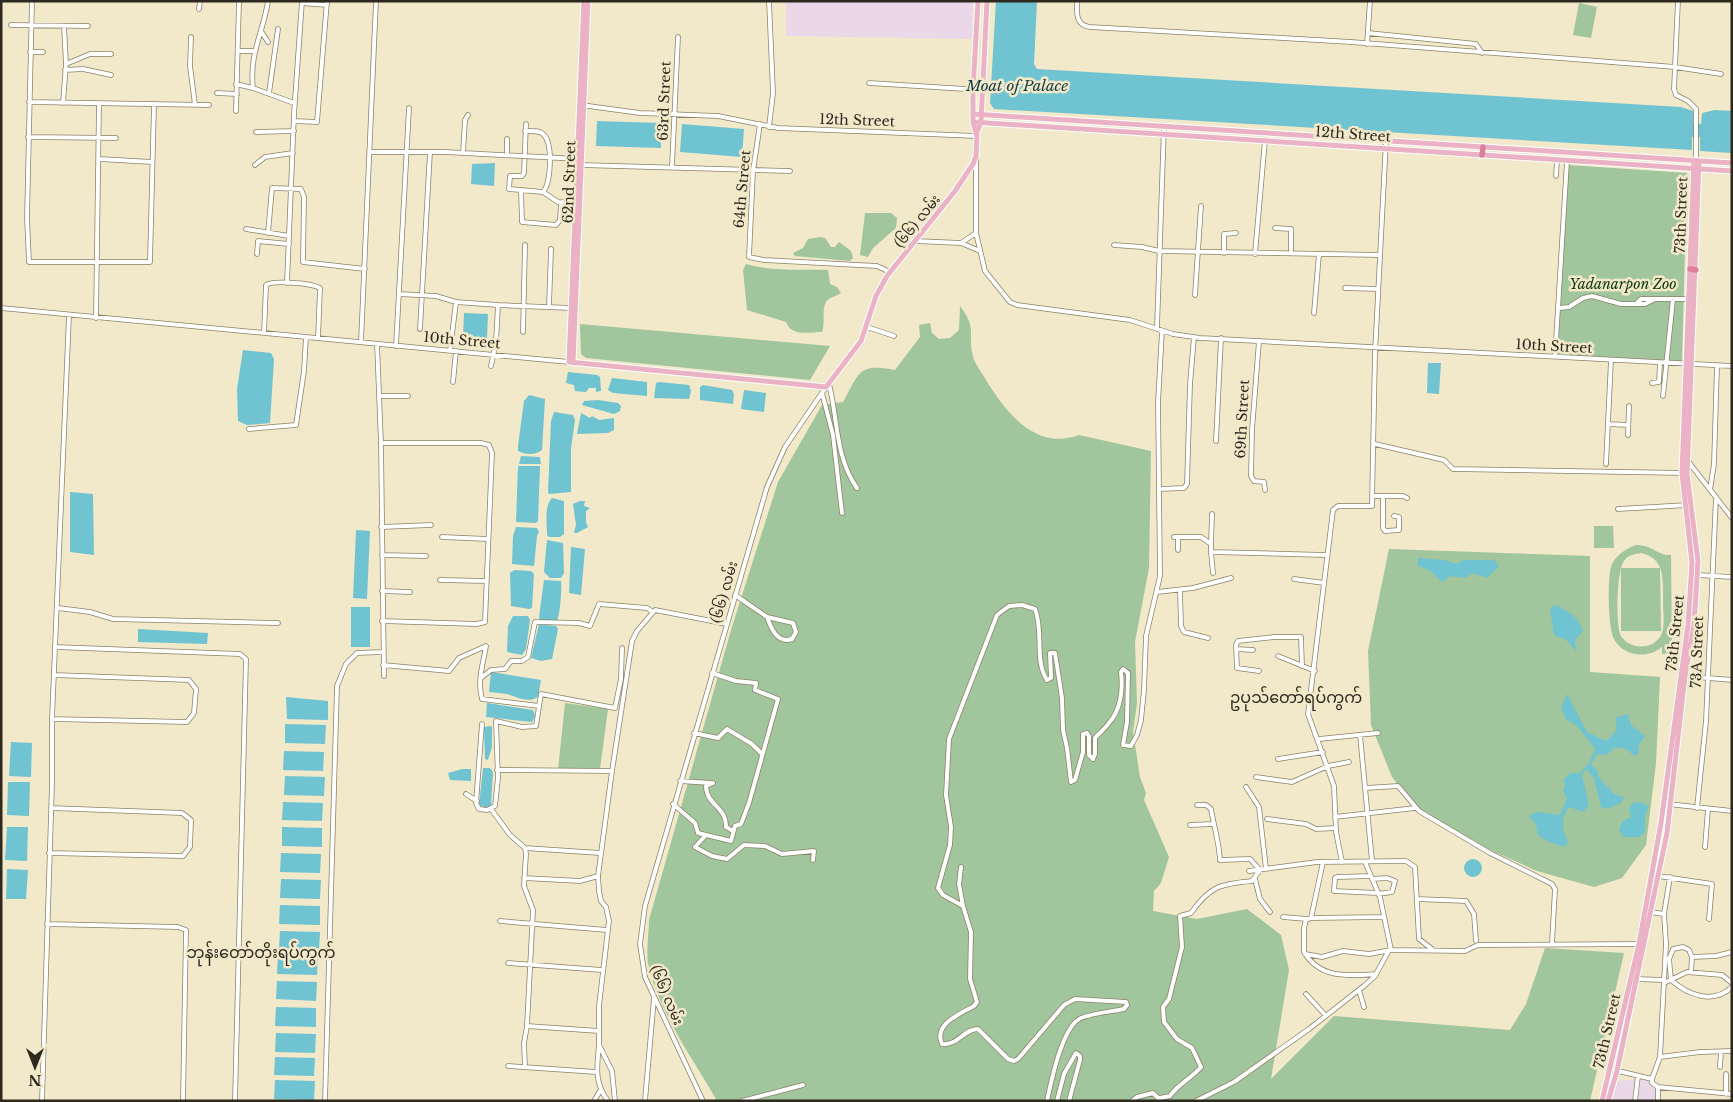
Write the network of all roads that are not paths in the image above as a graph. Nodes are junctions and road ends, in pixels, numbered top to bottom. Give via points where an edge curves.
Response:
1 (32, 1) edge
2 (200, 1) edge
3 (239, 1) edge
4 (268, 1) edge
5 (376, 1) edge
6 (584, 1) edge
7 (588, 1) edge
8 (769, 1) edge
9 (978, 1) edge
10 (987, 1) edge
11 (1077, 1) edge
12 (1370, 1) edge
13 (1678, 1) edge
14 (302, 2) edge
15 (327, 3) edge
16 (199, 9) dead end
17 (11, 25) dead end
18 (31, 25) junction
19 (64, 26) junction
20 (88, 26) dead end
21 (278, 29) dead end
22 (261, 31) junction
23 (1368, 33) junction
24 (191, 37) dead end
25 (678, 37) dead end
26 (1438, 40) junction
27 (268, 42) dead end
28 (1367, 44) junction
29 (1438, 50) junction
30 (238, 51) junction
31 (254, 51) junction
32 (30, 52) junction
33 (43, 52) dead end
34 (1482, 53) junction
35 (112, 54) dead end
36 (66, 64) junction
37 (1674, 66) junction
38 (65, 70) junction
39 (1721, 74) dead end
40 (111, 75) dead end
41 (868, 83) dead end
42 (236, 84) junction
43 (253, 88) junction
44 (973, 90) junction
45 (982, 90) junction
46 (218, 93) dead end
47 (269, 93) junction
48 (237, 94) junction
49 (29, 102) junction
50 (64, 103) junction
51 (99, 103) junction
52 (294, 103) junction
53 (154, 104) junction
54 (194, 105) junction
55 (209, 105) dead end
56 (581, 105) junction
57 (409, 108) dead end
58 (236, 111) dead end
59 (674, 112) junction
60 (468, 114) dead end
61 (973, 114) junction
62 (981, 114) junction
63 (294, 120) junction
64 (972, 122) junction
65 (981, 122) junction
66 (526, 124) dead end
67 (760, 124) junction
68 (769, 126) junction
69 (1164, 126) junction
70 (294, 131) junction
71 (526, 131) junction
72 (256, 132) dead end
73 (977, 134) junction
74 (1164, 134) junction
75 (28, 138) junction
76 (98, 138) junction
77 (116, 138) dead end
78 (507, 139) dead end
79 (1265, 140) junction
80 (1386, 144) junction
81 (1483, 147) junction
82 (369, 152) junction
83 (406, 152) junction
84 (430, 152) junction
85 (293, 153) junction
86 (463, 153) junction
87 (1482, 154) junction
88 (507, 155) junction
89 (525, 156) junction
90 (976, 156) junction
91 (550, 158) junction
92 (98, 159) junction
93 (579, 159) junction
94 (1557, 160) junction
95 (1696, 160) junction
96 (1566, 161) junction
97 (152, 162) junction
98 (1732, 163) edge
99 (255, 165) dead end
100 (581, 165) junction
101 (672, 166) junction
102 (1696, 169) junction
103 (753, 171) junction
104 (790, 171) dead end
105 (1732, 171) edge
106 (1556, 176) dead end
107 (292, 188) junction
108 (521, 190) junction
109 (543, 192) junction
110 (561, 203) junction
111 (577, 203) junction
112 (1201, 206) dead end
113 (1275, 228) dead end
114 (246, 229) dead end
115 (268, 233) junction
116 (976, 233) junction
117 (1236, 233) dead end
118 (289, 236) junction
119 (915, 241) junction
120 (961, 243) junction
121 (289, 244) junction
122 (525, 244) dead end
123 (1114, 245) dead end
124 (551, 249) dead end
125 (576, 249) junction
126 (980, 251) junction
127 (1159, 251) junction
128 (1197, 252) junction
129 (1224, 253) junction
130 (1290, 253) junction
131 (257, 254) dead end
132 (1255, 254) junction
133 (1319, 254) junction
134 (1380, 255) junction
135 (97, 262) junction
136 (365, 269) junction
137 (890, 272) junction
138 (287, 283) junction
139 (1345, 288) dead end
140 (1378, 289) junction
141 (399, 294) junction
142 (422, 295) junction
143 (1195, 295) dead end
144 (1673, 298) junction
145 (1691, 299) junction
146 (456, 302) junction
147 (498, 306) junction
148 (524, 306) junction
149 (550, 307) junction
150 (1, 308) edge
151 (571, 308) junction
152 (1559, 308) junction
153 (1314, 314) dead end
154 (70, 315) junction
155 (96, 318) junction
156 (572, 326) junction
157 (867, 327) junction
158 (1157, 328) junction
159 (420, 329) dead end
160 (1162, 331) junction
161 (523, 332) dead end
162 (264, 333) junction
163 (894, 336) dead end
164 (306, 337) junction
165 (1194, 337) junction
166 (318, 338) junction
167 (1221, 338) junction
168 (1259, 341) junction
169 (361, 342) junction
170 (377, 344) junction
171 (396, 346) junction
172 (1375, 348) junction
173 (450, 351) junction
174 (456, 351) junction
175 (493, 354) junction
176 (1555, 357) junction
177 (1611, 360) junction
178 (571, 362) junction
179 (1663, 363) junction
180 (1690, 365) junction
181 (491, 366) dead end
182 (1714, 366) junction
183 (1732, 366) edge
184 (453, 382) dead end
185 (1652, 384) dead end
186 (827, 386) junction
187 (822, 393) junction
188 (379, 396) junction
189 (408, 396) dead end
190 (1663, 396) dead end
191 (1629, 406) dead end
192 (1608, 424) junction
193 (1628, 425) junction
194 (249, 430) dead end
195 (1628, 435) dead end
196 (1216, 440) dead end
197 (381, 443) junction
198 (1375, 444) junction
199 (1685, 460) junction
200 (1606, 464) dead end
201 (1685, 474) junction
202 (857, 488) dead end
203 (1159, 489) junction
204 (1264, 490) dead end
205 (1710, 490) junction
206 (1372, 496) junction
207 (1383, 496) junction
208 (1716, 497) junction
209 (1407, 498) dead end
210 (1687, 505) junction
211 (1618, 508) dead end
212 (842, 513) dead end
213 (1212, 514) dead end
214 (1394, 516) dead end
215 (1732, 518) edge
216 (431, 525) dead end
217 (381, 527) junction
218 (442, 537) dead end
219 (488, 539) junction
220 (1211, 544) junction
221 (1178, 550) dead end
222 (1211, 552) junction
223 (382, 555) junction
224 (1326, 555) junction
225 (426, 556) dead end
226 (1213, 573) dead end
227 (1697, 575) junction
228 (1712, 576) junction
229 (1732, 577) edge
230 (1231, 578) dead end
231 (1294, 578) dead end
232 (440, 580) dead end
233 (487, 581) junction
234 (1324, 582) junction
235 (1180, 590) junction
236 (382, 591) junction
237 (410, 592) dead end
238 (1157, 592) junction
239 (735, 595) junction
240 (58, 608) junction
241 (653, 612) junction
242 (767, 617) junction
243 (382, 621) junction
244 (278, 624) dead end
245 (727, 624) junction
246 (1208, 638) dead end
247 (56, 647) junction
248 (622, 648) dead end
249 (1236, 649) junction
250 (1253, 650) dead end
251 (382, 652) junction
252 (1278, 656) dead end
253 (383, 665) junction
254 (1302, 666) junction
255 (1259, 671) dead end
256 (1315, 671) junction
257 (712, 673) junction
258 (54, 675) junction
259 (384, 676) dead end
260 (1685, 676) junction
261 (481, 678) junction
262 (1707, 678) junction
263 (1732, 680) edge
264 (539, 706) junction
265 (52, 719) junction
266 (482, 724) dead end
267 (694, 733) junction
268 (1378, 733) dead end
269 (1360, 735) junction
270 (1318, 739) junction
271 (1323, 752) junction
272 (762, 754) junction
273 (1278, 759) dead end
274 (1349, 762) dead end
275 (1328, 766) junction
276 (497, 770) junction
277 (612, 771) junction
278 (1256, 777) dead end
279 (680, 781) junction
280 (1246, 787) dead end
281 (1365, 788) junction
282 (466, 794) dead end
283 (477, 801) junction
284 (673, 804) junction
285 (1664, 804) junction
286 (1197, 805) dead end
287 (1672, 805) junction
288 (51, 808) junction
289 (1415, 808) junction
290 (1697, 808) junction
291 (491, 809) junction
292 (1708, 809) junction
293 (1732, 811) edge
294 (1366, 813) junction
295 (1335, 817) junction
296 (1266, 819) dead end
297 (1212, 824) junction
298 (1190, 825) dead end
299 (1336, 828) junction
300 (733, 831) junction
301 (706, 835) junction
302 (1705, 847) dead end
303 (524, 848) junction
304 (50, 853) junction
305 (600, 853) junction
306 (813, 860) dead end
307 (1372, 861) junction
308 (1323, 862) junction
309 (1342, 862) junction
310 (1366, 862) junction
311 (961, 867) dead end
312 (1266, 869) junction
313 (1260, 870) junction
314 (1249, 871) dead end
315 (598, 876) junction
316 (1658, 876) junction
317 (1372, 877) junction
318 (1670, 877) junction
319 (524, 878) junction
320 (1255, 879) junction
321 (1378, 893) junction
322 (1417, 899) junction
323 (962, 906) junction
324 (1270, 912) dead end
325 (1650, 912) junction
326 (1664, 914) junction
327 (1282, 917) dead end
328 (1384, 917) junction
329 (1309, 919) junction
330 (1709, 919) dead end
331 (500, 921) dead end
332 (532, 923) junction
333 (46, 924) junction
334 (607, 930) junction
335 (1476, 941) dead end
336 (1552, 943) junction
337 (1641, 944) junction
338 (1433, 950) junction
339 (1389, 951) junction
340 (1732, 952) edge
341 (1305, 954) junction
342 (1692, 956) junction
343 (508, 963) dead end
344 (531, 964) junction
345 (602, 970) junction
346 (1691, 972) junction
347 (1376, 974) junction
348 (1636, 979) junction
349 (1671, 980) junction
350 (1664, 982) junction
351 (1732, 983) edge
352 (1732, 987) edge
353 (1359, 990) junction
354 (1306, 994) dead end
355 (654, 998) junction
356 (1364, 1006) dead end
357 (1326, 1016) junction
358 (527, 1026) junction
359 (599, 1031) junction
360 (599, 1045) junction
361 (1732, 1051) edge
362 (1721, 1052) junction
363 (1660, 1057) junction
364 (508, 1066) dead end
365 (525, 1067) junction
366 (1720, 1067) dead end
367 (1610, 1070) junction
368 (1617, 1071) junction
369 (596, 1072) junction
370 (1726, 1074) dead end
371 (1638, 1076) junction
372 (1652, 1079) junction
373 (803, 1085) dead end
374 (1658, 1087) junction
375 (600, 1090) junction
376 (1726, 1094) junction
377 (1732, 1094) edge
378 (1160, 1100) edge
379 (42, 1101) edge
380 (183, 1101) edge
381 (235, 1101) edge
382 (325, 1101) edge
383 (594, 1101) edge
384 (608, 1101) edge
385 (615, 1101) edge
386 (645, 1101) edge
387 (704, 1101) edge
388 (742, 1101) edge
389 (1047, 1101) edge
390 (1057, 1101) edge
391 (1069, 1101) edge
392 (1132, 1101) edge
393 (1196, 1101) edge
394 (1602, 1101) edge
395 (1608, 1101) edge
396 (1635, 1101) edge
397 (1658, 1101) edge

1 - 18 street
2 - 16 street
3 - 30 street
4 - 22 street
5 - 82 street
6 - 56 main road, 62nd Street
7 - 56 main road, 62nd Street
8 - 68 street via 773,93
9 - 44 main road, (၆၆) လမ်း
10 - 45 main road, (၆၆) လမ်း
11 - 28 street via 1078,21 1084,26
12 - 23 street
13 - 37 street
14 - 15 street
14 - 52 street
15 - 63 street via 318,122
17 - 18 street
18 - 19 street
18 - 32 street
19 - 20 street
19 - 36 street
21 - 47 street
22 - 27 street
22 - 31 street
23 - 26 street
23 - 28 street
24 - 54 street
25 - 59 street, 63rd Street
26 - 29 street
26 - 34 street via 1476,44
28 - 29 street
29 - 34 street
30 - 31 street
30 - 42 street
31 - 43 street
32 - 33 street
32 - 49 street
34 - 37 street
35 - 36 street via 90,54
36 - 38 street
37 - 39 street
37 - 95 street via 1675,94 1697,110
38 - 40 street
38 - 50 street
41 - 44 street
42 - 43 street
42 - 48 street
43 - 47 street
44 - 45 street
44 - 61 main road, (၆၆) လမ်း
45 - 62 main road, (၆၆) လမ်း
46 - 48 street
47 - 52 street
48 - 58 street
49 - 50 street
49 - 75 street
50 - 51 street
51 - 53 street
51 - 76 street
52 - 63 street
53 - 54 street
53 - 97 street
54 - 55 street
56 - 59 street, 12th Street via 640,113
56 - 93 main road, 62nd Street
57 - 83 street
59 - 67 street, 12th Street
59 - 101 street, 63rd Street
60 - 86 street
61 - 62 main road, 12th Street
61 - 64 main road, (၆၆) လမ်း
62 - 65 main road, (၆၆) လမ်း
62 - 69 main road, 12th Street
63 - 70 street
64 - 65 main road, 12th Street
64 - 73 main road, (၆၆) လမ်း
65 - 73 main road, (၆၆) လမ်း
65 - 74 main road, 12th Street
66 - 71 street
67 - 68 street, 12th Street
67 - 103 street, 64th Street
68 - 73 street, 12th Street
69 - 74 street
69 - 80 main road, 12th Street
70 - 72 street
70 - 85 street
71 - 89 street
71 - 91 street via 544,134
73 - 90 main road, (၆၆) လမ်း
74 - 79 main road, 12th Street
74 - 127 street
75 - 76 street
75 - 135 street via 27,260 30,263
76 - 77 street
76 - 92 street
78 - 88 street
79 - 80 main road, 12th Street
79 - 132 street
80 - 81 main road, 12th Street
80 - 87 main road, 12th Street
80 - 134 street
81 - 87 highway
81 - 95 main road, 12th Street
82 - 83 street
82 - 136 street
83 - 84 street
83 - 141 street
84 - 86 street
84 - 142 street
85 - 99 street via 265,156
85 - 107 street
86 - 88 street
87 - 94 main road, 12th Street
88 - 89 street
89 - 91 street
89 - 108 street via 523,176 510,176 509,189
90 - 116 street
90 - 119 main road, (၆၆) လမ်း via 964,180
91 - 93 street
91 - 109 street via 548,184
92 - 97 street
92 - 135 street
93 - 100 main road, 62nd Street
93 - 111 main road, 62nd Street
94 - 96 main road, 12th Street
94 - 106 street
95 - 98 main road, 12th Street
95 - 102 main road, 73th Street
96 - 102 main road, 12th Street
96 - 152 street
97 - 135 street via 150,262
100 - 101 street
100 - 111 main road, 62nd Street
101 - 103 street
102 - 105 main road, 12th Street
102 - 145 main road, 73th Street
103 - 104 street
103 - 137 street, 64th Street via 749,257 877,266
107 - 115 street via 272,188
107 - 118 street
107 - 136 street via 303,193 302,260
108 - 109 street
108 - 110 street via 522,222 556,225 560,220
109 - 110 street
110 - 111 street
111 - 125 main road, 62nd Street
112 - 128 street
113 - 130 street via 1291,229
114 - 115 street
115 - 118 street
116 - 120 street
116 - 126 street
117 - 129 street via 1224,234
118 - 121 street
119 - 120 street
119 - 137 main road, (၆၆) လမ်း
120 - 126 street
121 - 131 street via 258,242
121 - 138 street
122 - 148 street
123 - 127 street
124 - 149 street
125 - 151 main road, 62nd Street
125 - 156 main road, 62nd Street
126 - 158 street via 986,274 1013,304 1130,320
127 - 128 street
127 - 158 street
128 - 129 street
128 - 143 street
129 - 132 street
130 - 132 street
130 - 133 street
133 - 134 street
133 - 153 street
134 - 140 street
135 - 155 street
136 - 169 street
137 - 157 main road, (၆၆) လမ်း via 876,296
138 - 162 street via 266,285
138 - 166 street via 320,288
139 - 140 street
140 - 172 street
141 - 142 street
141 - 171 street
142 - 146 street
142 - 159 street
144 - 145 street
144 - 152 street via 1633,304 1592,296
144 - 179 street
145 - 180 main road, 73th Street
146 - 147 street
146 - 173 street
147 - 148 street
147 - 175 street
148 - 149 street
148 - 161 street
149 - 151 street
150 - 154 street, 10th Street
151 - 156 main road, 62nd Street
152 - 176 street
154 - 155 street, 10th Street
154 - 240 street
155 - 162 street, 10th Street
156 - 178 main road, 62nd Street
157 - 163 street
157 - 186 main road, (၆၆) လမ်း via 859,345
158 - 160 street
160 - 165 street, 10th Street
160 - 203 street via 1158,402
162 - 164 street, 10th Street
164 - 166 street, 10th Street
164 - 194 street via 296,425
165 - 167 street, 10th Street
165 - 203 street via 1188,484 1184,488
166 - 169 street, 10th Street
167 - 168 street, 10th Street
167 - 196 street
168 - 172 street, 10th Street
168 - 204 street, 69th Street via 1251,476 1254,481 1264,482
169 - 170 street, 10th Street
170 - 171 street, 10th Street
170 - 188 street
171 - 173 street, 10th Street
172 - 176 street, 10th Street
172 - 198 street
173 - 174 street, 10th Street
174 - 175 street, 10th Street
174 - 184 street
175 - 178 street, 10th Street
175 - 181 street
176 - 177 street, 10th Street
177 - 179 street, 10th Street
177 - 192 street
178 - 186 main road, 10th Street
179 - 180 street, 10th Street
179 - 185 street via 1659,382
179 - 190 street
180 - 182 street, 10th Street
180 - 199 main road, 73th Street
182 - 183 street, 10th Street
182 - 205 street via 1714,464
186 - 187 street, (၆၆) လမ်း
186 - 202 street via 835,409 842,460
187 - 212 street via 833,435
187 - 239 street, (၆၆) လမ်း via 778,459
188 - 189 street
188 - 197 street
191 - 193 street
192 - 193 street
192 - 200 street
193 - 195 street
197 - 217 street
197 - 219 street via 490,445
198 - 201 street via 1444,460 1453,469
198 - 206 street
199 - 201 main road, 73th Street
199 - 205 street
201 - 210 main road, 73th Street
203 - 238 street via 1160,576
205 - 208 street
206 - 207 street
206 - 224 street via 1372,506 1335,508
207 - 209 street
207 - 214 street via 1385,531 1399,530 1399,517
208 - 215 street
208 - 228 street, 73A Street
210 - 211 street
210 - 227 main road, 73th Street via 1696,547
210 - 285 main road, 73th Street via 1692,563 1689,607
213 - 220 street
216 - 217 street
217 - 223 street
218 - 219 street
219 - 233 street
220 - 221 street via 1201,537 1176,537
220 - 222 street
222 - 224 street
222 - 226 street
223 - 225 street
223 - 236 street
224 - 234 street
227 - 228 street
227 - 260 main road, 73th Street via 1694,625
228 - 229 street
228 - 262 street, 73A Street
230 - 235 street
231 - 234 street
232 - 233 street
233 - 243 street via 484,623
234 - 256 street
235 - 238 street
235 - 246 street via 1184,632
236 - 237 street
236 - 243 street
238 - 323 street via 1146,636 1144,690 1137,736 1131,746 1123,744 1128,692 1128,673 1124,669 1116,713 1095,738 1093,759 1089,755 1088,734 1083,734 1083,752 1075,780 1071,782 1055,653 1050,654 1051,678 1048,680 1041,657 1035,609 1022,605 1002,610 995,619 947,749 946,799 950,845 938,888 943,895
239 - 242 street
239 - 245 street, (၆၆) လမ်း
240 - 244 street via 113,619
240 - 247 street
241 - 245 street
241 - 261 street via 647,608 599,604 590,626 535,622 528,657 522,661 511,661 506,669 491,670
241 - 277 street via 632,641
242 - 242 street via 796,626 792,639 777,636
243 - 251 street
245 - 257 street, (၆၆) လမ်း
247 - 258 street
247 - 381 street via 240,654 246,659
248 - 264 street via 621,679 615,708 541,694
249 - 250 street
249 - 254 street via 1238,641 1242,640 1301,637
249 - 255 street via 1237,668
251 - 253 street
251 - 382 street via 357,653 346,664 337,686
252 - 254 street
253 - 259 street
253 - 261 street via 449,671 459,658 486,646
254 - 256 street
256 - 270 street via 1309,719
257 - 267 street, (၆၆) လမ်း
257 - 272 street via 736,682 756,683 755,690 778,699
258 - 265 street
258 - 265 street via 189,680 196,689 194,713 187,722
260 - 262 street
260 - 287 main road, 73th Street
261 - 264 street via 482,699
262 - 263 street
262 - 290 street, 73A Street
264 - 276 street via 536,726 522,728 496,720
265 - 288 street
266 - 283 street
267 - 272 street via 718,738 727,729
267 - 279 street, (၆၆) လမ်း
268 - 269 street
269 - 270 street
269 - 281 street
270 - 271 street
271 - 273 street
271 - 275 street
272 - 300 street via 749,803 741,824
274 - 275 street
275 - 278 street via 1292,782
275 - 295 street via 1334,786
276 - 277 street
276 - 291 street via 495,803
277 - 305 street
279 - 284 street, (၆၆) လမ်း
279 - 300 street via 713,783 706,786 706,794 727,818 726,827
280 - 312 street via 1259,807
281 - 289 street via 1397,785
281 - 294 street
282 - 283 street
283 - 291 street via 479,809
284 - 301 street via 695,823 698,833
284 - 355 street, (၆၆) လမ်း via 640,933 644,971
285 - 287 street
285 - 337 main road, 73th Street
286 - 297 street via 1211,809
287 - 290 street
287 - 316 main road, 73th Street
288 - 304 street
288 - 304 street via 182,813 191,820 190,847 183,856
289 - 294 street
289 - 336 street via 1553,886
290 - 292 street
291 - 303 street
292 - 293 street
292 - 302 street
294 - 295 street
294 - 307 street
295 - 299 street
296 - 299 street via 1306,824 1313,828
297 - 298 street
297 - 313 street via 1217,833 1220,860 1250,859
299 - 309 street
300 - 301 street via 731,841
301 - 306 street via 695,847 712,856 728,859 744,845 765,846 782,854 814,851
303 - 305 street
303 - 319 street
304 - 333 street
305 - 315 street
307 - 310 street
307 - 322 street via 1406,861 1412,864 1416,874
308 - 309 street
308 - 312 street
308 - 329 street
309 - 310 street
310 - 317 street
311 - 323 street via 958,876
312 - 313 street
313 - 314 street
313 - 320 street
315 - 319 street via 580,881
315 - 334 street via 601,901 608,915
316 - 318 street
316 - 325 main road, 73th Street
317 - 321 street
317 - 321 street via 1395,881 1393,891
317 - 321 street via 1337,877 1334,891
318 - 326 street
318 - 330 street via 1712,884
319 - 332 street
320 - 324 street via 1256,891
320 - 378 street via 1218,886 1201,897 1189,914 1180,916 1182,947 1169,999 1163,1007 1164,1022 1177,1039 1192,1048 1201,1066 1170,1096
321 - 328 street
322 - 335 street via 1466,901 1474,914
322 - 338 street via 1419,939
323 - 389 street via 971,932 970,976 977,1002 944,1024 940,1034 942,1044 950,1044 978,1028 1008,1059 1014,1061 1071,1000 1126,1002 1124,1009 1083,1017 1073,1024 1058,1058
325 - 326 street
325 - 337 main road, 73th Street
326 - 350 street
327 - 329 street
328 - 329 street
328 - 339 street
329 - 341 street via 1304,928
331 - 332 street
332 - 334 street
332 - 344 street
333 - 379 street
333 - 380 street via 178,927 186,930
334 - 345 street
336 - 337 street
336 - 338 street via 1478,945 1465,951
337 - 348 main road, 73th Street
337 - 367 main road, 73th Street
338 - 339 street
339 - 341 street via 1370,954 1343,951 1322,957
339 - 347 street
340 - 342 street
341 - 347 street via 1329,973
342 - 346 street
342 - 349 street via 1687,948 1673,949
343 - 344 street
344 - 345 street
344 - 358 street
345 - 359 street
346 - 349 street
346 - 351 street via 1722,974
347 - 353 street
348 - 350 street
348 - 368 main road, 73th Street
349 - 350 street
349 - 352 street via 1687,992 1703,997 1718,996
350 - 363 street
353 - 356 street
353 - 357 street
354 - 357 street
355 - 386 street
355 - 387 street, (၆၆) လမ်း
357 - 393 street via 1234,1082
358 - 359 street
358 - 365 street
359 - 360 street
360 - 369 street
360 - 385 street via 612,1071
361 - 362 street
362 - 363 street
362 - 366 street
363 - 372 street
364 - 365 street
365 - 369 street
367 - 368 street
367 - 394 main road, 73th Street
368 - 371 street
368 - 395 main road, 73th Street
369 - 375 street
370 - 376 street
371 - 372 street
371 - 396 street
372 - 374 street via 1652,1084
373 - 388 street
374 - 376 street
374 - 397 street
375 - 383 street
375 - 384 street
376 - 377 street
378 - 392 street via 1153,1093
390 - 391 street via 1064,1074 1076,1053 1080,1060

